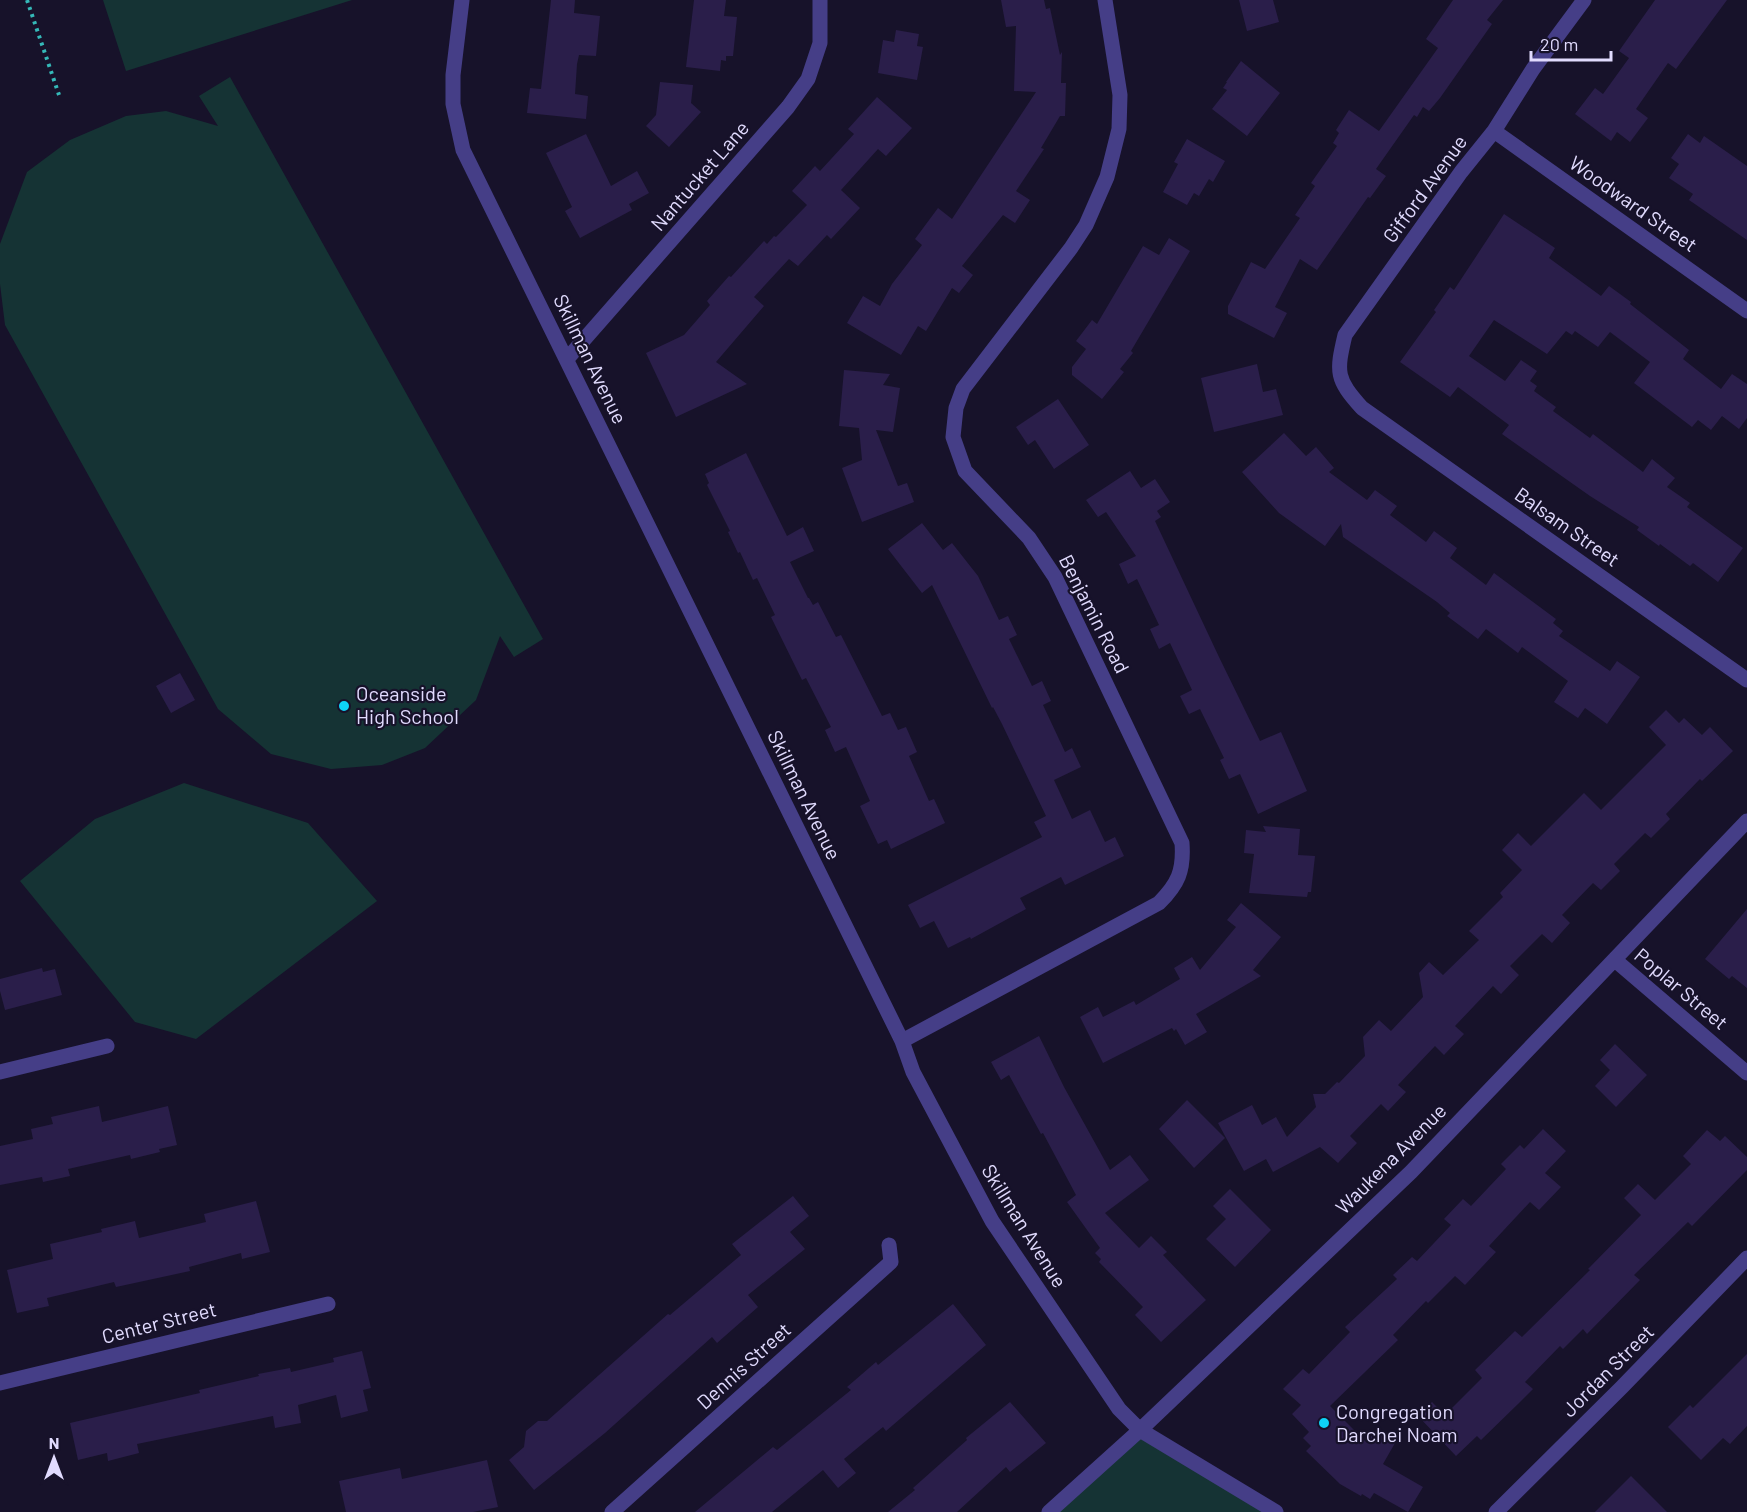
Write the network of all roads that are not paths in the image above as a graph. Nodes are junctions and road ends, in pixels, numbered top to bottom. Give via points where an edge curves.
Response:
1 (462, 0) edge
2 (820, 0) edge
3 (1105, 0) edge
4 (1584, 0) edge
5 (1494, 131) junction
6 (1747, 311) edge
7 (567, 359) junction
8 (1362, 408) joint
9 (1747, 680) edge
10 (1747, 821) edge
11 (1615, 960) junction
12 (902, 1041) junction
13 (107, 1046) dead end
14 (0, 1072) edge
15 (1747, 1073) edge
16 (889, 1245) dead end
17 (1747, 1258) edge
18 (328, 1304) dead end
19 (0, 1383) edge
20 (1140, 1430) junction
21 (612, 1512) edge
22 (1049, 1512) edge
23 (1276, 1512) edge
24 (1496, 1512) edge

1 - 7 street, Skillman Avenue via 453,104 463,150
2 - 7 street, Nantucket Lane via 820,43 808,79 788,107
3 - 12 street, Benjamin Road via 1120,95 1119,129 1107,177 1071,248 963,388 953,437 965,471 1029,538 1055,578 1182,843 1183,862 1173,889 1159,903
4 - 5 street, Gifford Avenue
5 - 6 street, Woodward Street
5 - 8 street, Gifford Avenue via 1345,335 1338,364 1344,388
7 - 12 street, Skillman Avenue
8 - 9 street, Balsam Street
10 - 11 street, Waukena Avenue
11 - 15 street, Poplar Street
11 - 20 street, Waukena Avenue via 1411,1172
12 - 20 street, Skillman Avenue via 913,1072 992,1221 1119,1409
13 - 14 street
16 - 21 street, Dennis Street via 891,1262
17 - 24 street, Jordan Street
18 - 19 street, Center Street
20 - 22 street, Waukena Avenue
20 - 23 street, Skillman Avenue

